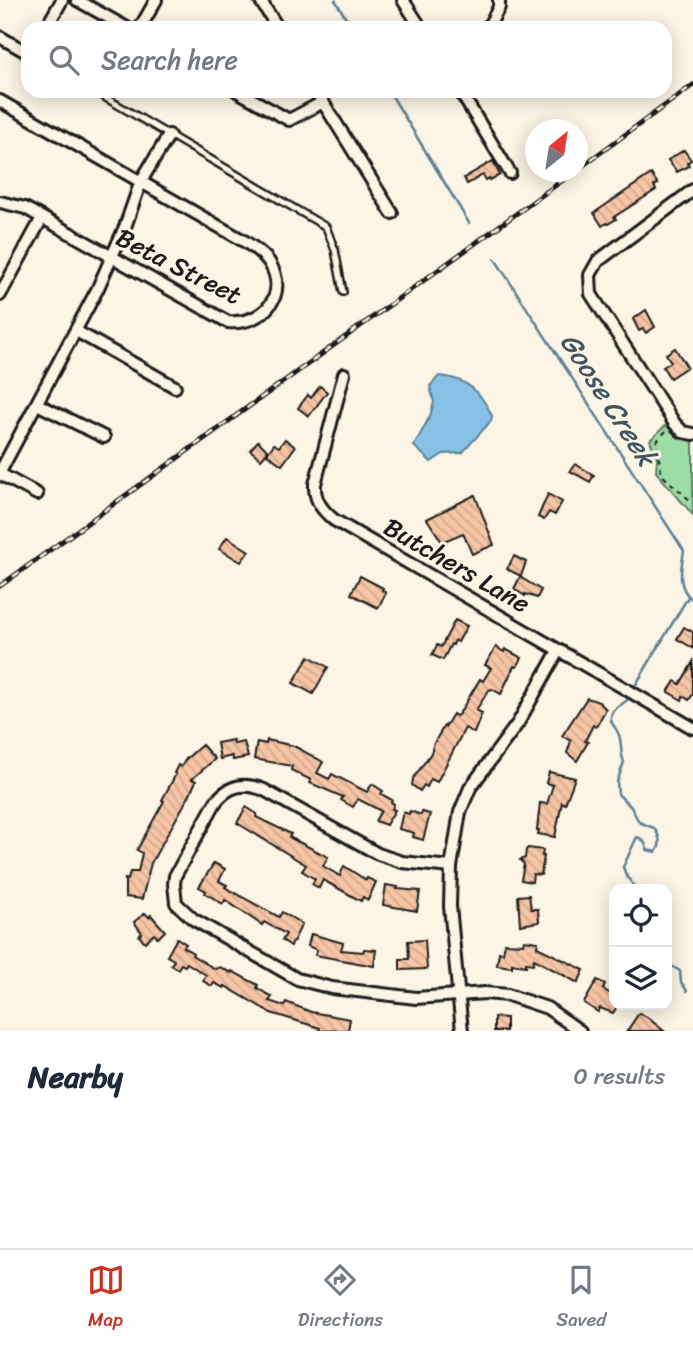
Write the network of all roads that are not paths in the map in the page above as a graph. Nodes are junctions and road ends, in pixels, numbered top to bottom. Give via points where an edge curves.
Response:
1 (61, 0) edge
2 (77, 0) edge
3 (156, 0) edge
4 (260, 0) edge
5 (403, 0) edge
6 (499, 0) edge
7 (50, 21) edge
8 (114, 21) edge
9 (144, 21) edge
10 (274, 21) edge
11 (416, 21) edge
12 (492, 21) edge
13 (0, 37) edge
14 (21, 49) edge
15 (106, 98) edge
16 (250, 98) edge
17 (320, 98) edge
18 (464, 98) edge
19 (0, 101) edge
20 (323, 102) junction
21 (169, 135) junction
22 (510, 173) dead end
23 (141, 181) junction
24 (693, 190) edge
25 (0, 202) edge
26 (391, 214) dead end
27 (42, 218) junction
28 (113, 257) junction
29 (343, 292) dead end
30 (0, 295) edge
31 (76, 331) junction
32 (344, 374) dead end
33 (175, 387) dead end
34 (37, 404) junction
35 (692, 434) edge
36 (104, 437) dead end
37 (0, 473) edge
38 (37, 494) dead end
39 (558, 651) junction
40 (693, 728) edge
41 (451, 867) junction
42 (459, 996) junction
43 (462, 1031) edge
44 (580, 1031) edge

1 - 7 street
2 - 8 street
3 - 9 street
4 - 10 street
5 - 11 street
6 - 12 street
13 - 14 street
15 - 21 lane
16 - 20 street via 289,120
17 - 20 street
18 - 22 street
19 - 23 street, Beta Street
20 - 26 street
21 - 23 street
21 - 29 lane via 326,227
23 - 28 street
23 - 28 street, Beta Street via 264,255 275,275 275,295 257,317 246,323 228,322
24 - 35 street via 598,261 590,275 591,294 675,424
25 - 27 street, Beta Street via 16,204
27 - 28 street, Beta Street
27 - 30 street
28 - 31 street
31 - 33 street
31 - 34 street
32 - 39 street, Butchers Lane via 315,484 323,510
34 - 36 street
34 - 37 street
37 - 38 street
39 - 40 street, Butchers Lane
39 - 41 street via 518,723 470,788 460,812
41 - 42 street
41 - 42 street via 402,862 379,854 247,784 224,793 215,803 176,877 175,897 193,919 298,979 416,998
42 - 43 street
42 - 44 street via 485,993 528,1000

